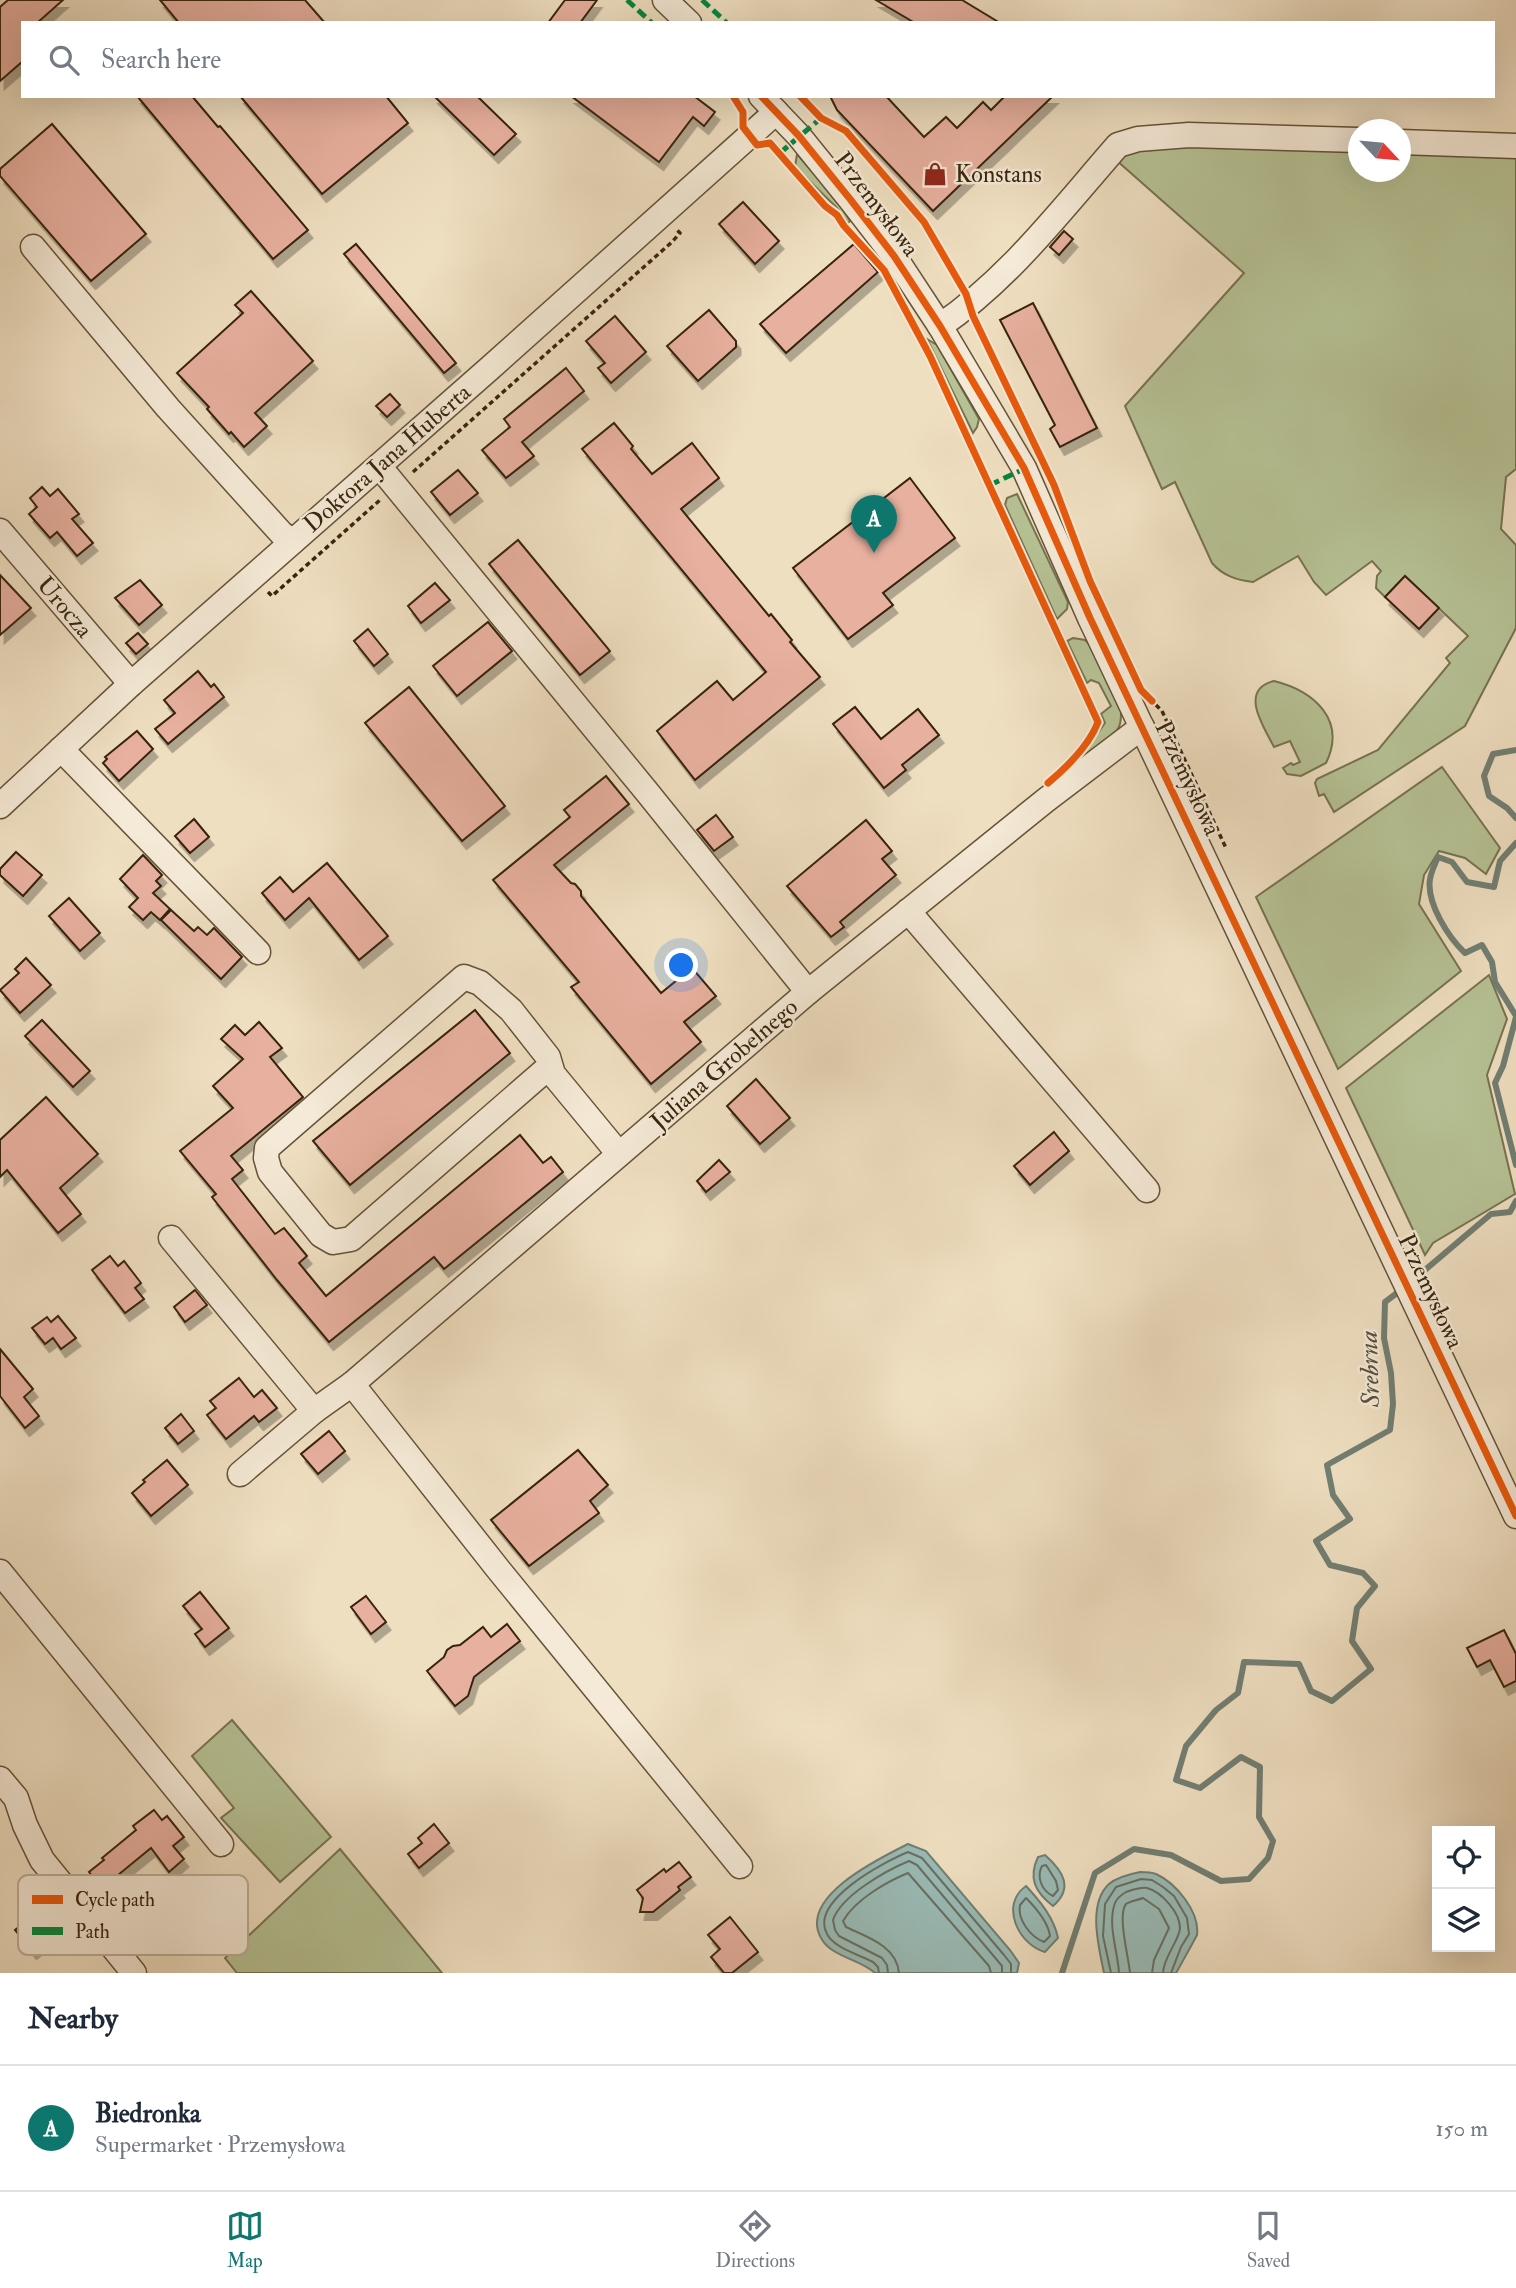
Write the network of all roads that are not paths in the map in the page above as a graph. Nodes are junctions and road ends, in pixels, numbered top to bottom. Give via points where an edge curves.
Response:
1 (665, 0) edge
2 (687, 21) edge
3 (769, 104) edge
4 (1348, 140) edge
5 (1411, 142) edge
6 (1516, 146) edge
7 (33, 247) dead end
8 (940, 326) junction
9 (379, 466) junction
10 (0, 531) edge
11 (293, 541) junction
12 (131, 684) junction
13 (1142, 727) junction
14 (61, 749) junction
15 (2, 799) edge
16 (908, 911) junction
17 (258, 952) dead end
18 (808, 992) junction
19 (550, 1066) junction
20 (619, 1154) junction
21 (1147, 1190) dead end
22 (171, 1238) dead end
23 (352, 1384) junction
24 (314, 1411) junction
25 (240, 1474) dead end
26 (1516, 1516) edge
27 (0, 1573) edge
28 (0, 1779) edge
29 (221, 1844) dead end
30 (740, 1866) dead end
31 (54, 1875) edge
32 (119, 1955) edge
33 (134, 1973) edge

1 - 2 street
3 - 8 street, Przemysłowa via 857,207
3 - 9 street, Doktora Jana Huberta
4 - 8 street via 1189,135 1118,145 1007,271
5 - 6 street
7 - 11 street via 168,408
8 - 13 street, Przemysłowa via 1024,468
9 - 11 street, Doktora Jana Huberta
9 - 18 street
10 - 12 street, Urocza
11 - 12 street, Doktora Jana Huberta
12 - 14 street, Doktora Jana Huberta
13 - 16 street, Juliana Grobelnego
13 - 26 street, Przemysłowa
14 - 15 street, Doktora Jana Huberta
14 - 17 street
16 - 18 street, Juliana Grobelnego
16 - 21 street
18 - 20 street, Juliana Grobelnego
19 - 19 street via 548,1057 511,1010 480,983 464,977 267,1148 267,1165 321,1235 333,1242 351,1239
19 - 20 street via 562,1087
20 - 23 street, Juliana Grobelnego
22 - 24 street
23 - 24 street, Juliana Grobelnego
23 - 30 street
24 - 25 street, Juliana Grobelnego
27 - 29 street
28 - 31 street via 16,1798 42,1860
32 - 33 street

